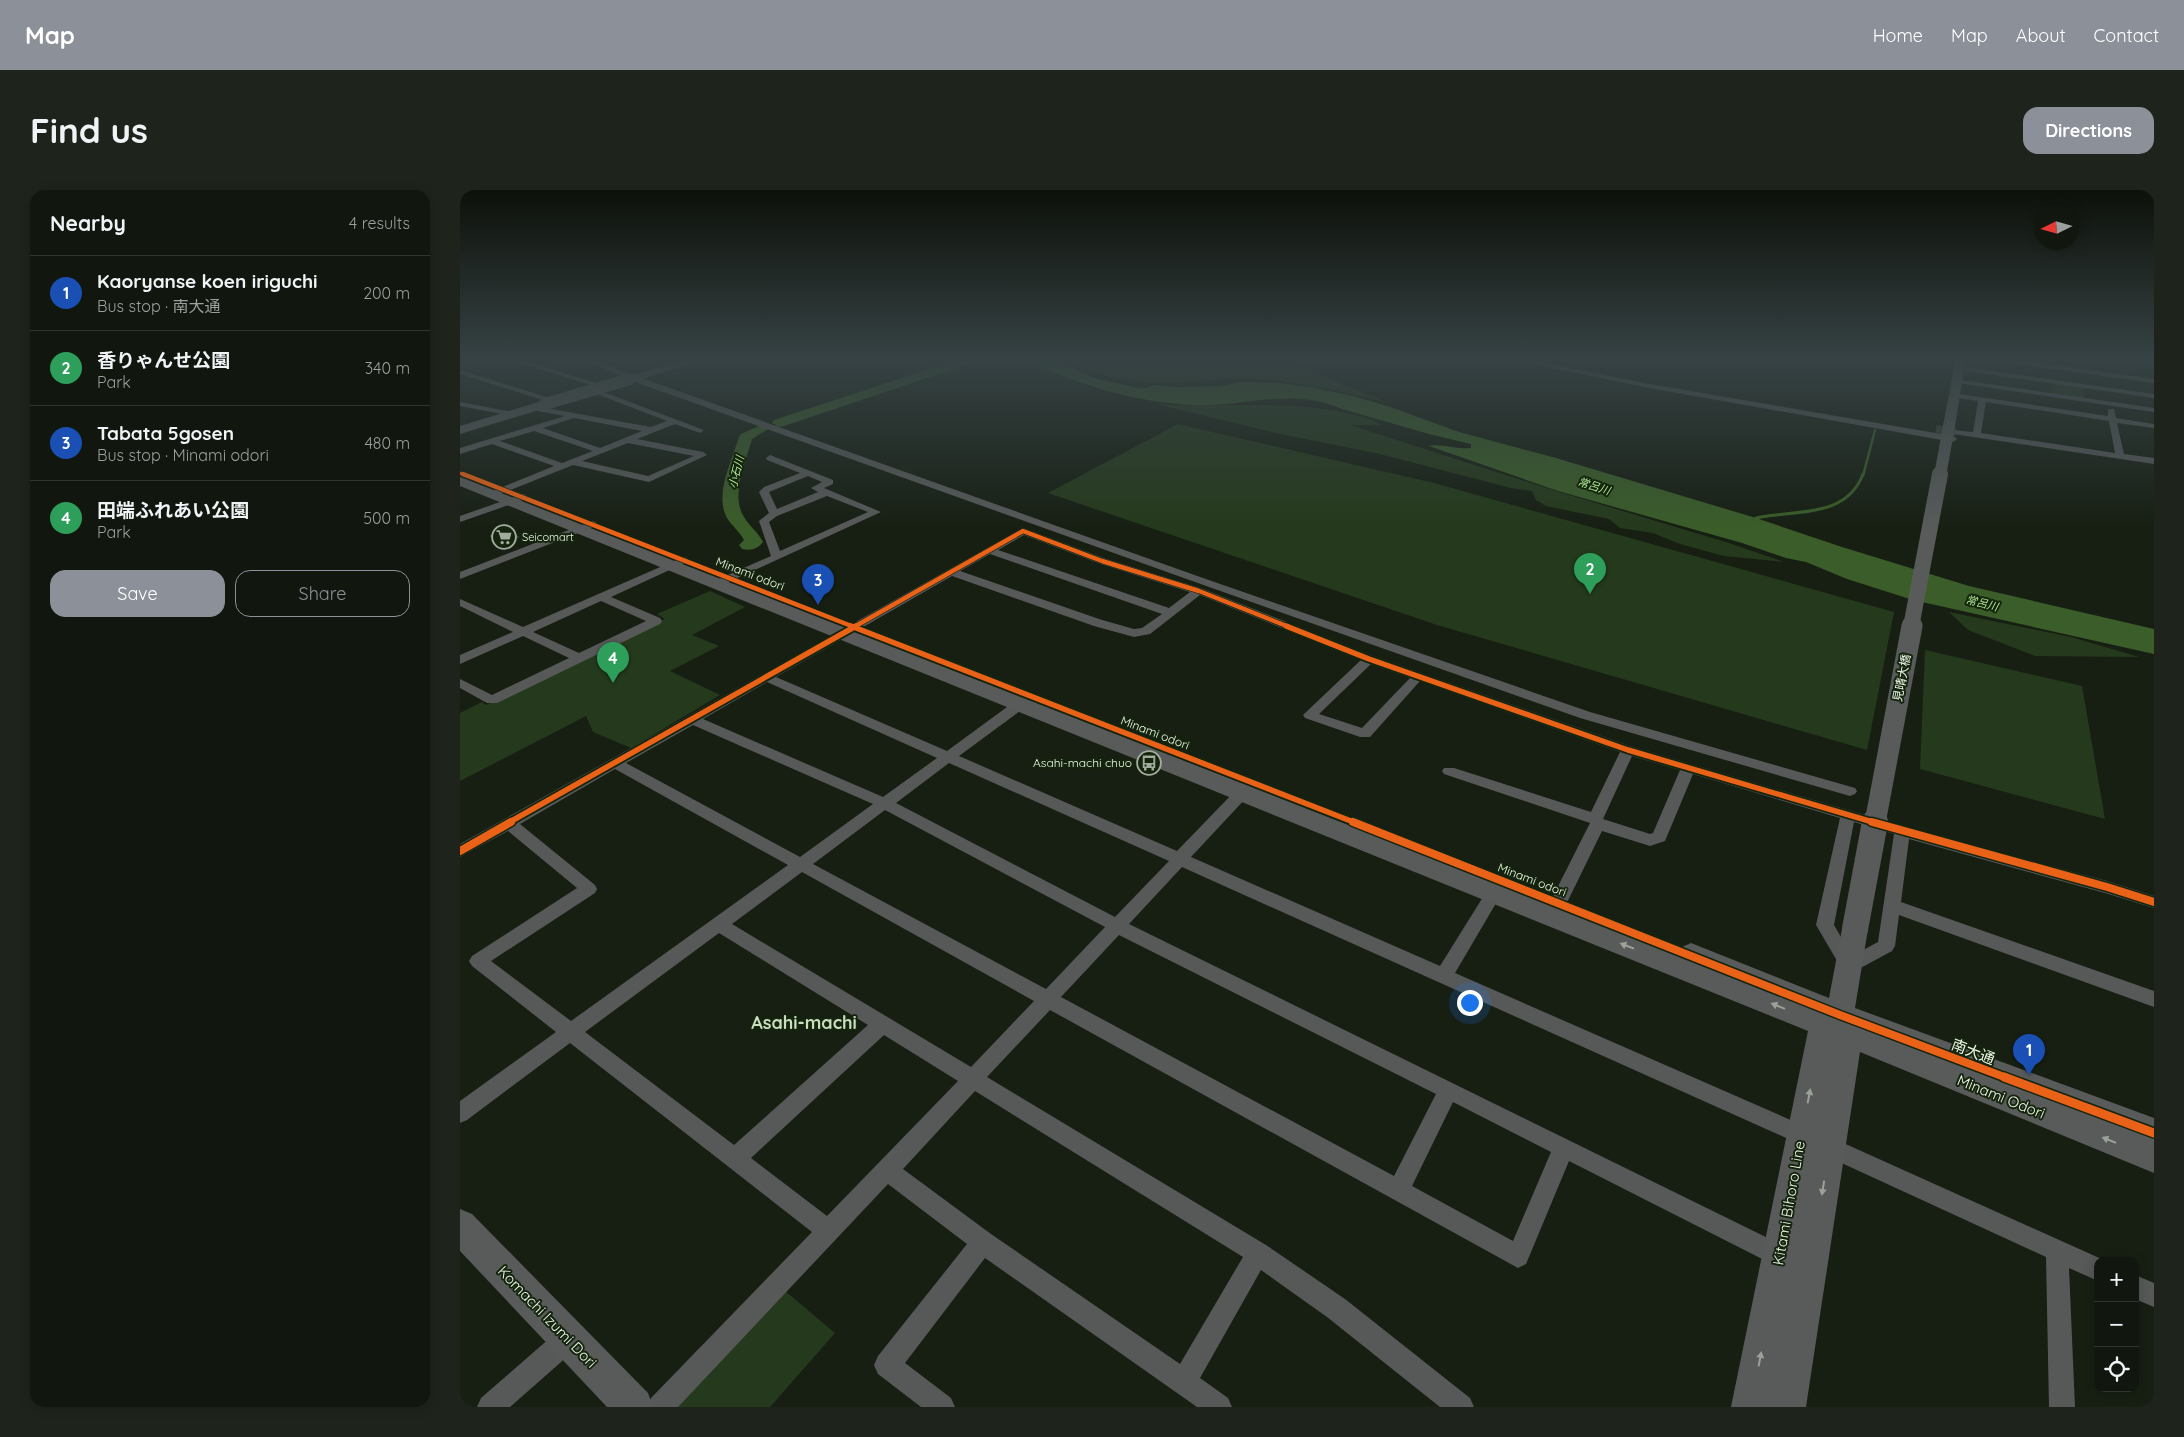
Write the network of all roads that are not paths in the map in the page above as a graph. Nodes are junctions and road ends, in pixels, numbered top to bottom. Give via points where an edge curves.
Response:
1 (510, 415) edge
2 (568, 415) edge
3 (660, 415) edge
4 (736, 415) edge
5 (1814, 415) joint
6 (1951, 415) edge
7 (1980, 415) edge
8 (2085, 415) edge
9 (2112, 415) edge
10 (572, 416) junction
11 (2113, 419) junction
12 (674, 421) junction
13 (2154, 426) edge
14 (533, 428) junction
15 (461, 429) edge
16 (652, 430) junction
17 (700, 430) dead end
18 (1948, 431) junction
19 (1977, 435) junction
20 (628, 440) junction
21 (491, 441) junction
22 (2118, 447) junction
23 (460, 451) edge
24 (602, 451) junction
25 (2154, 451) edge
26 (2120, 457) junction
27 (770, 458) dead end
28 (2154, 461) edge
29 (573, 462) junction
30 (563, 466) junction
31 (460, 473) edge
32 (808, 473) junction
33 (460, 481) edge
34 (827, 492) junction
35 (508, 496) junction
36 (774, 514) junction
37 (460, 519) edge
38 (586, 527) junction
39 (989, 550) junction
40 (776, 556) junction
41 (677, 563) junction
42 (951, 572) junction
43 (460, 576) edge
44 (722, 581) junction
45 (1199, 591) junction
46 (602, 597) junction
47 (460, 602) edge
48 (1171, 613) junction
49 (848, 631) junction
50 (522, 632) junction
51 (579, 658) junction
52 (1368, 659) junction
53 (460, 660) edge
54 (1418, 676) junction
55 (766, 678) junction
56 (460, 683) edge
57 (1025, 701) junction
58 (691, 719) junction
59 (1628, 750) junction
60 (948, 757) junction
61 (616, 763) junction
62 (1688, 768) junction
63 (1449, 771) dead end
64 (1850, 791) dead end
65 (1242, 793) junction
66 (884, 803) junction
67 (1848, 816) junction
68 (1596, 822) junction
69 (508, 823) junction
70 (1902, 831) junction
71 (460, 851) edge
72 (1180, 859) junction
73 (803, 865) junction
74 (1494, 893) junction
75 (2154, 902) edge
76 (1892, 906) junction
77 (1555, 910) junction
78 (720, 925) junction
79 (1117, 926) junction
80 (1855, 930) joint
81 (1849, 966) junction
82 (1444, 976) junction
83 (1047, 998) junction
84 (2154, 999) edge
85 (883, 1024) junction
86 (1837, 1026) junction
87 (571, 1034) junction
88 (972, 1079) junction
89 (1448, 1091) junction
90 (460, 1113) edge
91 (2154, 1133) edge
92 (1816, 1141) junction
93 (1564, 1147) junction
94 (2154, 1158) edge
95 (734, 1159) junction
96 (887, 1170) junction
97 (1398, 1191) junction
98 (460, 1226) edge
99 (828, 1231) junction
100 (983, 1242) junction
101 (2057, 1251) junction
102 (1258, 1253) junction
103 (1780, 1256) junction
104 (2094, 1268) edge
105 (1810, 1271) junction
106 (2139, 1288) edge
107 (2154, 1295) edge
108 (568, 1339) junction
109 (1184, 1382) junction
110 (490, 1407) edge
111 (634, 1407) edge
112 (660, 1407) edge
113 (942, 1407) edge
114 (1219, 1407) edge
115 (1461, 1407) edge
116 (1750, 1407) edge
117 (1787, 1407) edge
118 (2062, 1407) edge

1 - 15 street
2 - 10 street
3 - 12 street
4 - 64 street via 1585,715
5 - 18 street
5 - 18 street via 1865,418
6 - 18 street
7 - 19 street
8 - 11 street
9 - 11 street
10 - 14 street
10 - 16 street
11 - 13 street
11 - 22 street
12 - 16 street
12 - 17 street
14 - 21 street
14 - 24 street
16 - 20 street
18 - 19 street
18 - 80 street, 見晴大橋, bridge
19 - 26 street
20 - 24 street
20 - 29 street via 703,455 649,479
21 - 23 street
21 - 30 street
22 - 25 street
22 - 26 street
24 - 29 street
26 - 28 street
27 - 32 street
29 - 30 street
30 - 35 street
31 - 35 street, Minami odori
32 - 34 street via 830,482 816,488
32 - 36 street via 764,492
33 - 35 street, Minami odori
34 - 36 street
34 - 40 street via 876,512
35 - 37 street
35 - 38 street, Minami odori
36 - 40 street via 764,521
38 - 41 street, Minami odori
38 - 43 street
39 - 42 street
39 - 45 street via 1023,531 1102,561
39 - 48 street
40 - 44 street
41 - 44 street, Minami odori
41 - 46 street
42 - 48 street via 1134,633 1146,631
42 - 49 street
44 - 49 street, Minami odori
45 - 48 street
45 - 52 street
46 - 50 street
46 - 51 street via 656,621
47 - 50 street
49 - 55 street
49 - 57 street, Minami odori
50 - 51 street
50 - 53 street
51 - 56 street via 492,700
52 - 54 street
52 - 54 street via 1310,715 1365,734
54 - 59 street
55 - 58 street
55 - 60 street
57 - 60 street
57 - 65 street, Minami odori
57 - 77 street, Minami odori
58 - 61 street
58 - 66 street
59 - 62 street
59 - 68 street
60 - 66 street
60 - 72 street
61 - 69 street
61 - 73 street
62 - 67 street
62 - 68 street via 1660,837 1650,840
63 - 68 street
65 - 72 street
65 - 74 street, Minami odori
66 - 73 street
66 - 79 street
67 - 70 street
67 - 81 street via 1825,925
68 - 77 street
69 - 71 street
69 - 87 street via 589,889 478,961
70 - 75 street
70 - 76 street
72 - 79 street
72 - 82 street
73 - 78 street
73 - 83 street
74 - 77 street, Minami odori
74 - 82 street
76 - 81 street via 1886,946
76 - 84 street
77 - 86 street, Minami odori
78 - 85 street
78 - 87 street
79 - 83 street
79 - 89 street
80 - 81 street, Kitami Bihoro Line
81 - 86 street, Kitami Bihoro Line
82 - 92 street
83 - 88 street
83 - 97 street
85 - 88 street
85 - 95 street
86 - 91 street, 南大通
86 - 92 street, Kitami Bihoro Line
94 -> 86 street, Minami Odori
87 - 90 street
87 - 95 street
88 - 96 street
88 - 102 street
89 - 93 street
89 - 97 street
92 - 101 street
92 - 103 street, Kitami Bihoro Line
92 -> 105 street, Kitami Bihoro Line
93 - 97 street via 1518,1256
93 - 103 street
95 - 99 street
96 - 99 street
96 - 100 street
98 - 108 street, Komachi Izumi Dori
99 - 112 street
100 - 109 street
100 - 113 street via 887,1364
101 - 104 street
101 - 118 street
102 - 109 street
102 - 115 street via 1336,1308
103 - 105 street
116 -> 103 street, Kitami Bihoro Line
105 - 117 street, Kitami Bihoro Line
106 - 107 street
108 - 110 street
108 - 111 street, Komachi Izumi Dori
109 - 114 street

